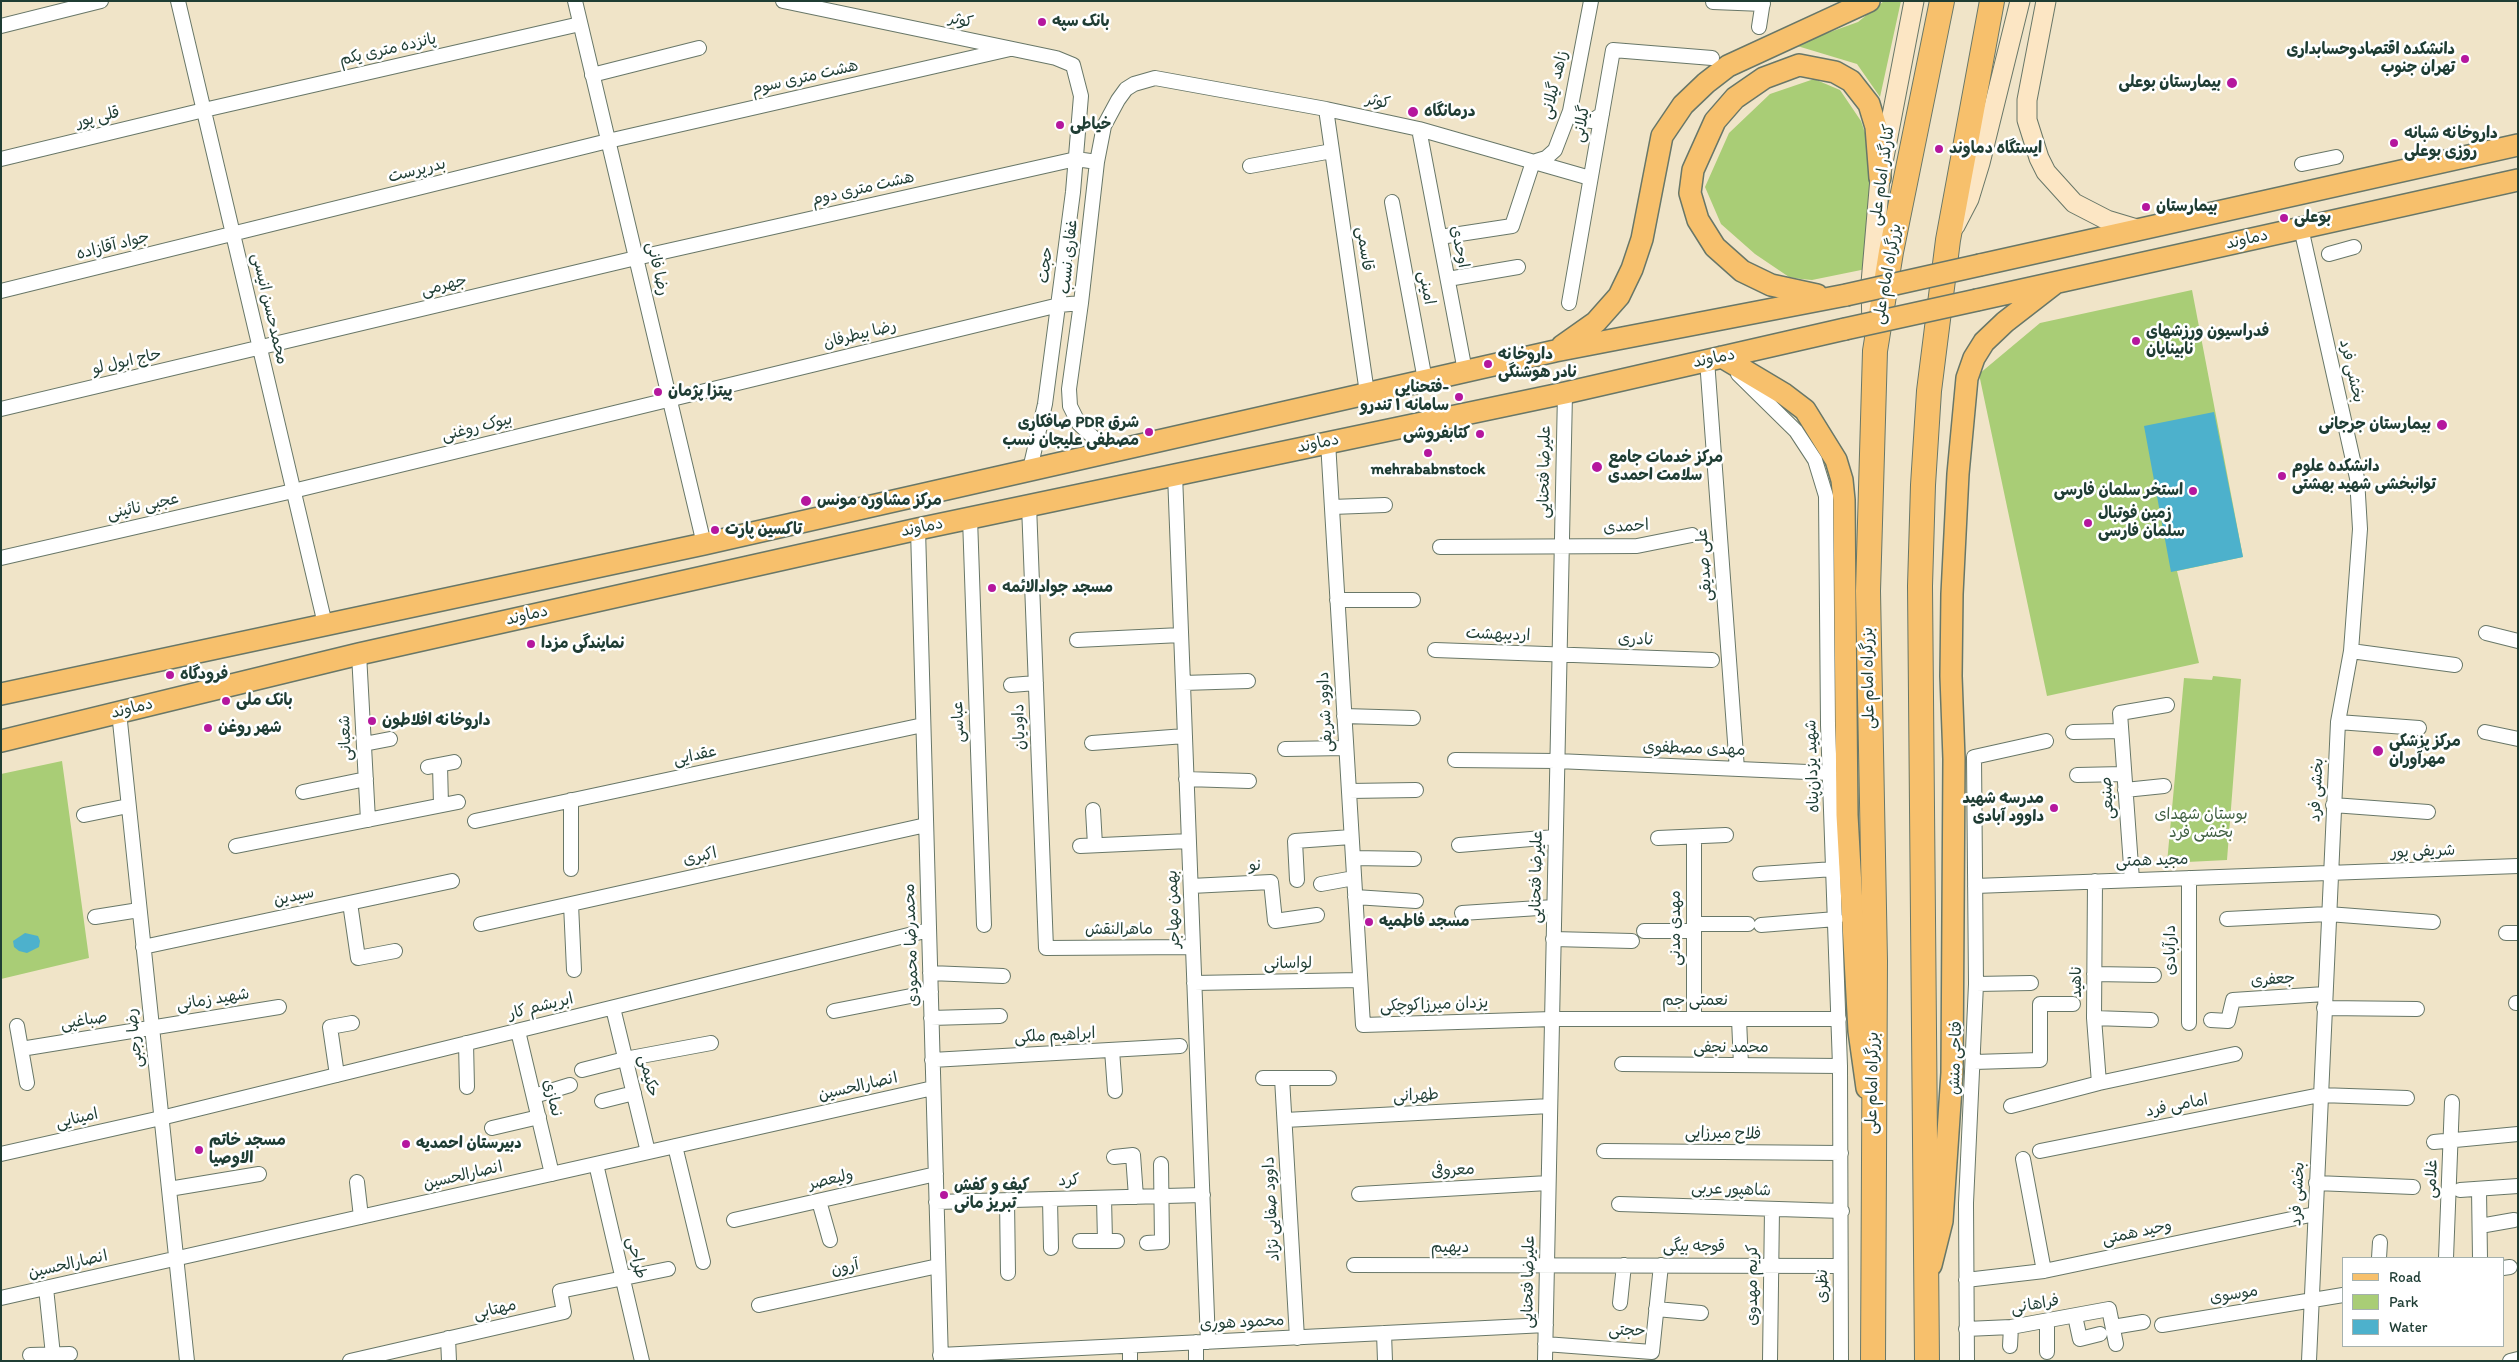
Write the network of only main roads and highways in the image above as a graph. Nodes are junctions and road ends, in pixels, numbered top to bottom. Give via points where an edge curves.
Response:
1 (1868, 1) edge
2 (1914, 1) edge
3 (1942, 1) edge
4 (1992, 1) edge
5 (2020, 1) edge
6 (2046, 1) edge
7 (2518, 145) edge
8 (1880, 178) junction
9 (2518, 180) edge
10 (2137, 229) junction
11 (1948, 240) junction
12 (2054, 284) junction
13 (1840, 296) junction
14 (1555, 351) junction
15 (1875, 351) junction
16 (1715, 359) junction
17 (1, 694) edge
18 (1, 741) edge
19 (1873, 1131) junction
20 (1928, 1280) junction
21 (1928, 1308) junction
22 (1872, 1311) junction
23 (1864, 1361) edge
24 (1873, 1361) edge
25 (1927, 1361) edge
26 (1940, 1361) edge

1 - 14 main road via 1728,66 1683,105 1662,136 1642,239 1619,296 1596,322
2 - 8 main road, کنارگذر امام علی
3 - 15 highway, بزرگراه امام علی via 1898,216
4 - 11 highway
5 - 11 main road via 1980,163 1969,198
6 - 10 main road via 2027,100 2027,120 2039,158 2046,172 2074,203 2107,220
7 - 10 main road
8 - 13 main road via 1876,127 1869,104 1851,81 1835,72 1799,65 1764,78 1735,98 1715,121 1692,170 1690,193 1698,220 1715,247 1742,271 1771,285
8 - 15 main road, کنارگذر امام علی via 1870,282 1870,319
9 - 12 main road, دماوند
10 - 13 main road, دماوند, bridge
11 - 20 highway via 1929,391 1920,586
12 - 16 main road, دماوند, bridge
12 - 20 main road via 1984,342 1967,378 1952,594 1952,1073 1942,1221
13 - 14 main road, دماوند
14 - 17 main road, دماوند via 704,544
15 - 19 highway, بزرگراه امام علی via 1868,591 1875,961
16 - 18 main road, دماوند via 918,529 359,654
16 - 19 main road via 1784,394 1806,410 1836,460 1842,480 1847,815 1859,1032
19 - 22 highway, بزرگراه امام علی
20 - 21 highway
21 - 25 highway
21 - 26 main road
22 - 23 main road
22 - 24 highway, بزرگراه امام علی

